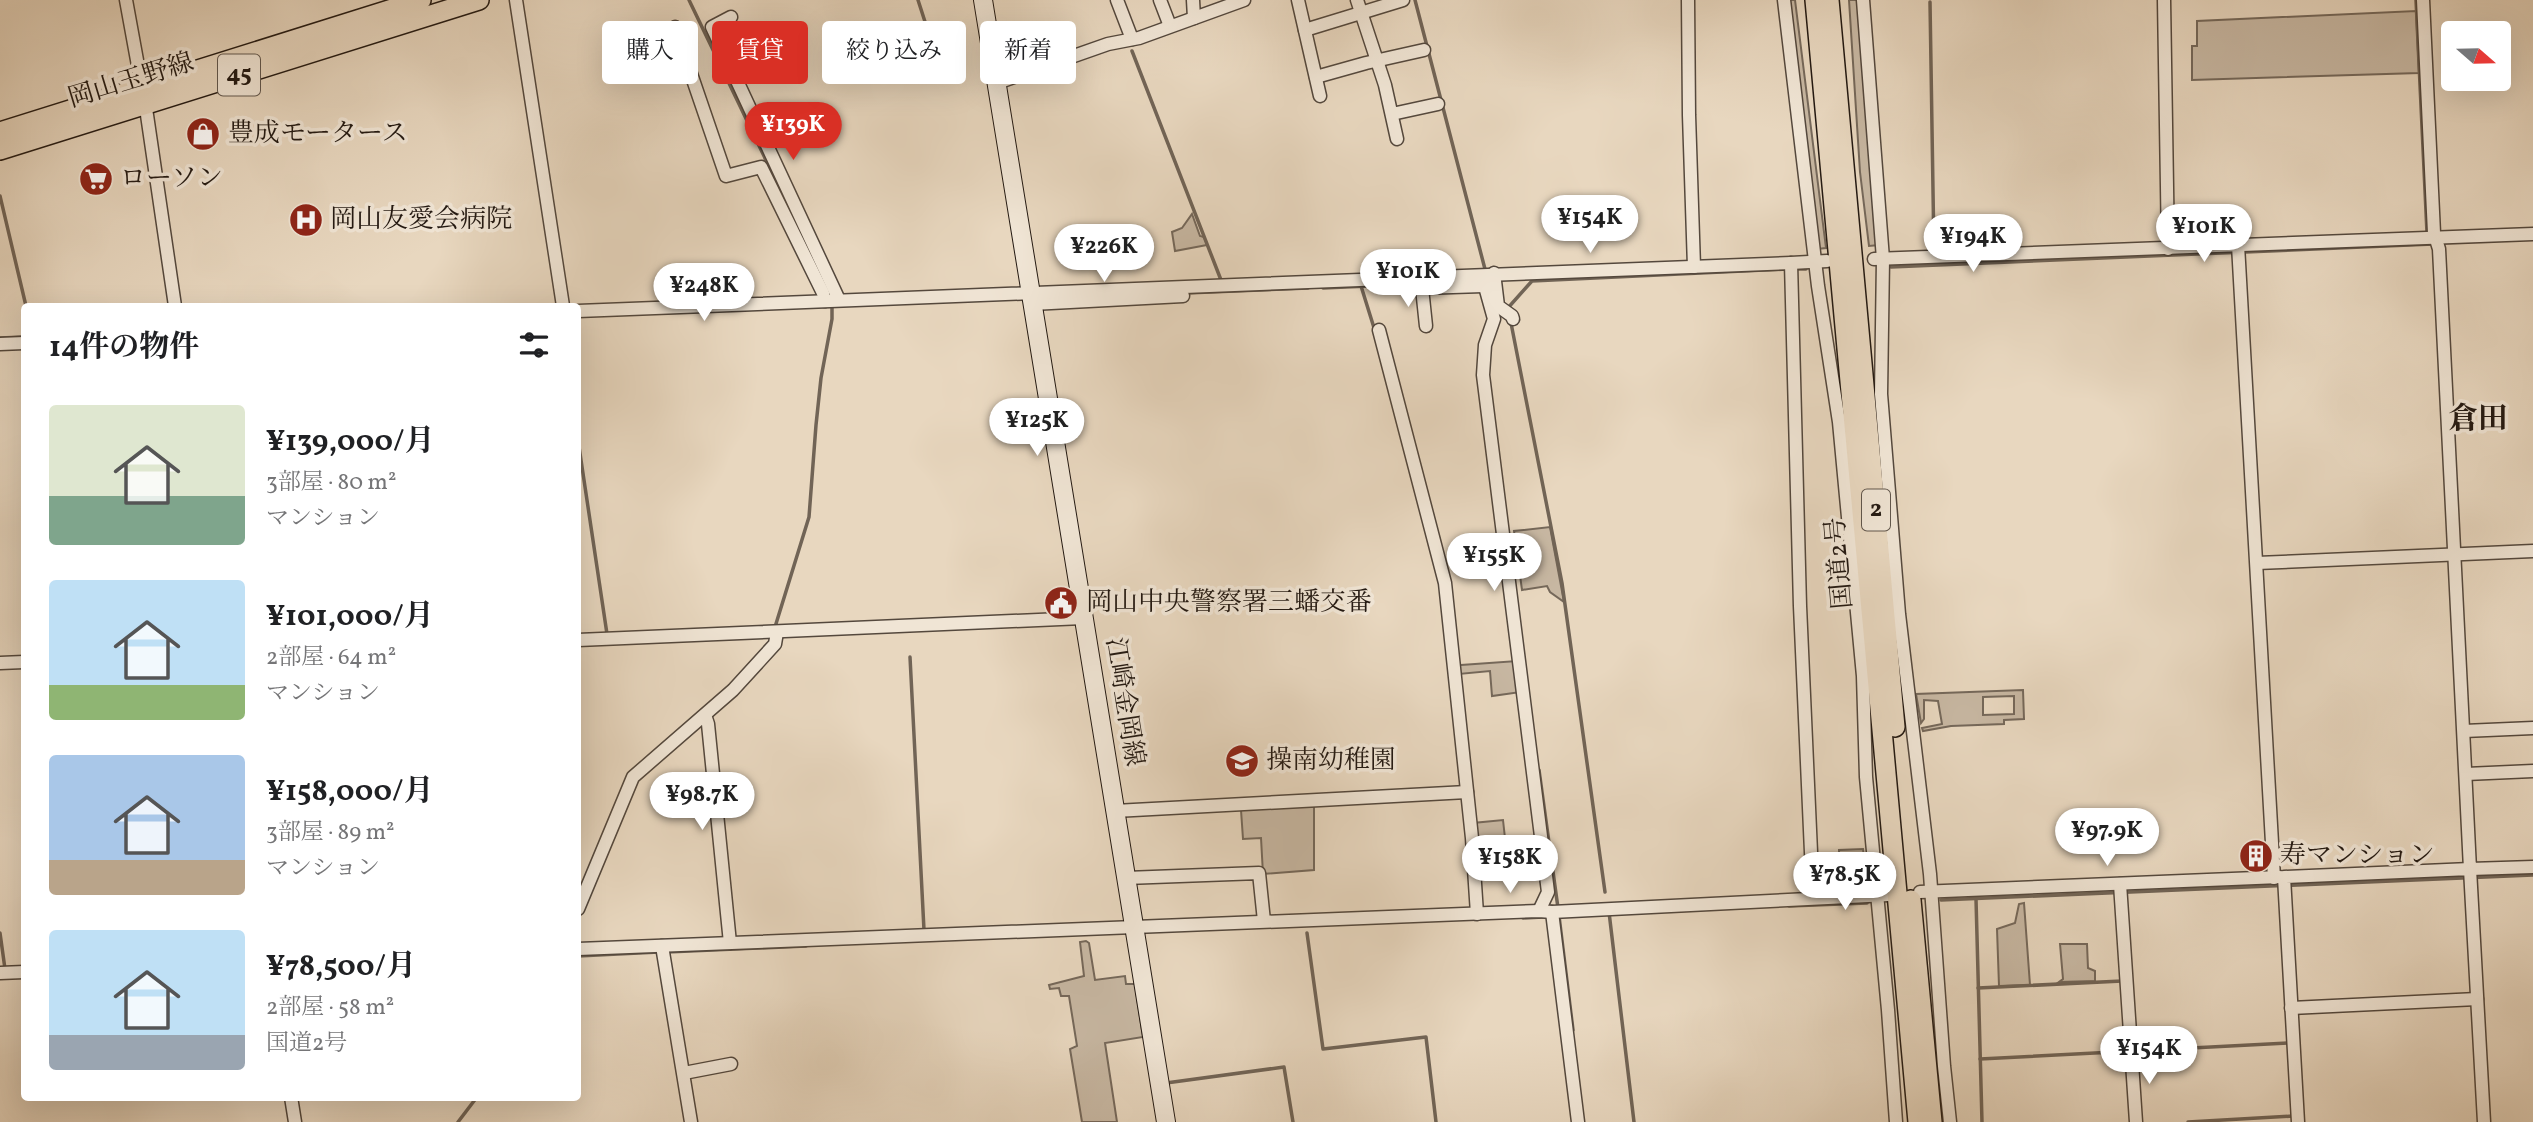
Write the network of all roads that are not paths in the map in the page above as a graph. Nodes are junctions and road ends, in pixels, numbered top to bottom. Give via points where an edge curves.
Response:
1 (126, 0) edge
2 (421, 0) edge
3 (479, 0) edge
4 (516, 0) edge
5 (983, 0) edge
6 (1117, 0) edge
7 (1160, 0) edge
8 (1193, 0) edge
9 (1244, 0) edge
10 (1298, 0) edge
11 (1357, 0) edge
12 (1403, 0) edge
13 (1688, 0) edge
14 (1784, 0) edge
15 (1803, 0) edge
16 (1815, 0) edge
17 (1829, 0) edge
18 (1842, 0) edge
19 (1863, 0) edge
20 (2164, 0) edge
21 (2423, 0) edge
22 (1361, 13) junction
23 (731, 18) dead end
24 (1194, 18) junction
25 (987, 21) edge
26 (1170, 26) junction
27 (1305, 30) junction
28 (1132, 39) junction
29 (1424, 50) dead end
30 (1076, 55) edge
31 (1376, 61) junction
32 (1316, 78) junction
33 (695, 84) edge
34 (997, 84) edge
35 (144, 96) junction
36 (1320, 96) dead end
37 (1438, 104) dead end
38 (1392, 114) junction
39 (0, 132) edge
40 (1397, 139) dead end
41 (0, 150) edge
42 (1843, 150) junction
43 (2533, 234) edge
44 (2437, 242) junction
45 (2168, 249) junction
46 (2239, 249) junction
47 (1879, 259) junction
48 (1821, 261) junction
49 (1694, 267) junction
50 (1791, 267) junction
51 (1485, 278) junction
52 (1421, 284) junction
53 (1183, 296) dead end
54 (1031, 298) junction
55 (833, 300) junction
56 (1842, 301) junction
57 (175, 303) edge
58 (563, 303) edge
59 (581, 310) edge
60 (1508, 314) dead end
61 (1426, 326) dead end
62 (1379, 330) dead end
63 (21, 343) edge
64 (0, 344) edge
65 (2533, 551) edge
66 (2456, 554) junction
67 (2257, 563) junction
68 (1083, 618) junction
69 (774, 632) junction
70 (581, 640) edge
71 (21, 662) edge
72 (0, 663) edge
73 (705, 715) junction
74 (2533, 728) edge
75 (2464, 731) junction
76 (2533, 771) edge
77 (2466, 774) junction
78 (1467, 792) junction
79 (1115, 811) junction
80 (2533, 867) edge
81 (2471, 875) junction
82 (1126, 878) junction
83 (2281, 881) junction
84 (2121, 890) junction
85 (1925, 892) junction
86 (1882, 894) junction
87 (1812, 898) junction
88 (581, 902) edge
89 (1550, 913) junction
90 (1477, 914) junction
91 (1264, 921) junction
92 (1134, 926) junction
93 (730, 943) junction
94 (581, 949) edge
95 (662, 950) junction
96 (1903, 956) junction
97 (21, 972) edge
98 (0, 973) edge
99 (2477, 999) junction
100 (2291, 1008) junction
101 (1923, 1020) junction
102 (731, 1064) dead end
103 (684, 1073) junction
104 (292, 1101) edge
105 (295, 1122) edge
106 (691, 1122) edge
107 (1166, 1122) edge
108 (1578, 1122) edge
109 (1896, 1122) edge
110 (1905, 1122) edge
111 (1918, 1122) edge
112 (1932, 1122) edge
113 (1940, 1122) edge
114 (1950, 1122) edge
115 (2136, 1122) edge
116 (2298, 1122) edge
117 (2484, 1122) edge

1 - 35 street
2 - 35 main road, 岡山玉野線 / 45
3 - 35 main road, 岡山玉野線 / 45
4 - 58 street
5 - 25 main road, 江崎金岡線
6 - 28 street
7 - 26 street
8 - 24 street
9 - 24 street
10 - 27 street
11 - 22 street
12 - 22 street
13 - 49 street
14 - 48 street
15 - 56 main road
16 - 56 main road, 国道2号 / 2
17 - 42 main road, 国道2号 / 2
18 - 42 main road via 1850,123
19 - 47 street
20 - 45 street
21 - 44 street
22 - 27 street
22 - 31 street
23 - 55 street via 712,27
24 - 26 street
26 - 28 street
27 - 32 street
28 - 30 street
29 - 31 street
31 - 32 street
31 - 38 street
32 - 36 street
33 - 55 street via 726,176 761,167 823,293
34 - 54 main road, 江崎金岡線
35 - 39 main road, 岡山玉野線 / 45
35 - 41 main road, 岡山玉野線 / 45
35 - 57 street
37 - 38 street
38 - 40 street
42 - 101 main road, 国道2号 / 2
43 - 44 street
44 - 46 street
44 - 66 street
45 - 46 street
45 - 47 street
46 - 67 street
47 - 85 street via 1881,394
48 - 50 street
48 - 86 street via 1850,527 1867,777
49 - 50 street
49 - 51 street
50 - 87 street
51 - 52 street
51 - 60 street via 1498,306
51 - 89 street via 1493,319 1483,375
52 - 54 street
52 - 61 street
53 - 54 street
54 - 55 street
54 - 68 main road, 江崎金岡線
55 - 59 street
56 - 96 main road, 国道2号 / 2
62 - 78 street via 1445,583
63 - 64 street
65 - 66 street
66 - 67 street
66 - 75 street
67 - 83 street
68 - 69 street
68 - 79 main road, 江崎金岡線
69 - 70 street
69 - 73 street via 775,644
71 - 72 street
73 - 88 street via 633,777
73 - 93 street
74 - 75 street
75 - 77 street
76 - 77 street
77 - 81 street
78 - 79 street
78 - 90 street
79 - 82 main road, 江崎金岡線
80 - 81 street
81 - 83 street
81 - 99 street
82 - 91 street via 1259,873
82 - 92 main road, 江崎金岡線
83 - 84 street
83 - 100 street
84 - 85 street
84 - 115 street
85 - 114 street
86 - 87 street
86 - 109 street
87 - 89 street
89 - 90 street
89 - 108 street
90 - 91 street
91 - 92 street
92 - 93 street
92 - 107 main road, 江崎金岡線
93 - 95 street
94 - 95 street
95 - 103 street
96 - 110 main road via 1897,993
96 - 111 main road, 国道2号 / 2
97 - 98 street
99 - 100 street
99 - 117 street
100 - 116 street
101 - 112 main road, 国道2号 / 2
101 - 113 main road
102 - 103 street
103 - 106 street
104 - 105 street

